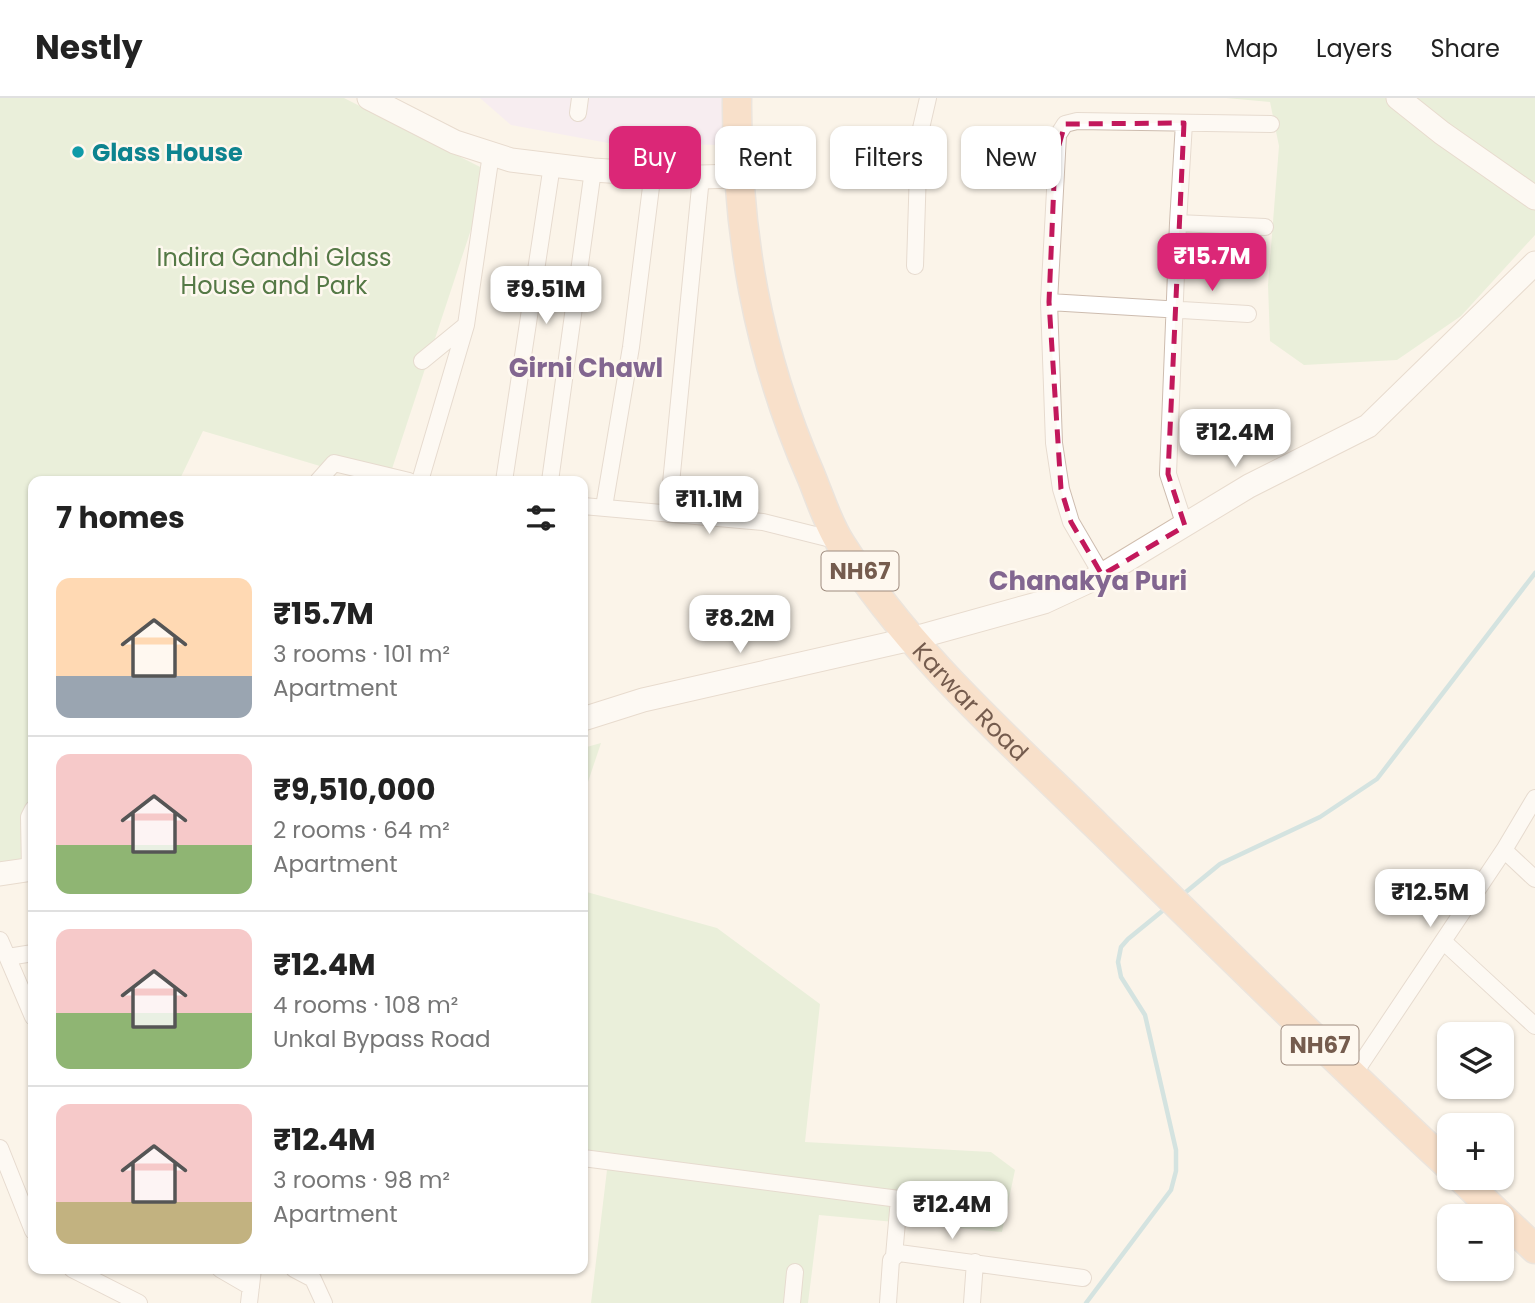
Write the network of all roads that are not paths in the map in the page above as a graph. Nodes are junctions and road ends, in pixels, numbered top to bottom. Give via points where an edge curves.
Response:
1 (369, 98) edge
2 (737, 98) edge
3 (928, 98) edge
4 (1398, 98) edge
5 (1184, 123) junction
6 (1271, 124) dead end
7 (737, 126) edge
8 (491, 154) junction
9 (552, 165) junction
10 (593, 170) junction
11 (609, 171) edge
12 (701, 177) edge
13 (715, 177) edge
14 (651, 189) edge
15 (700, 189) edge
16 (738, 189) edge
17 (1535, 198) edge
18 (1178, 223) junction
19 (1265, 227) dead end
20 (1535, 263) edge
21 (915, 266) dead end
22 (1049, 302) junction
23 (1173, 308) junction
24 (1248, 314) dead end
25 (466, 325) junction
26 (422, 361) dead end
27 (322, 476) edge
28 (389, 476) edge
29 (421, 476) edge
30 (505, 476) edge
31 (551, 476) edge
32 (588, 506) edge
33 (604, 507) junction
34 (668, 514) junction
35 (1185, 526) junction
36 (839, 541) junction
37 (1102, 575) junction
38 (911, 639) junction
39 (588, 717) edge
40 (1535, 798) edge
41 (1504, 850) junction
42 (28, 870) edge
43 (0, 874) edge
44 (1535, 879) edge
45 (0, 940) edge
46 (1444, 942) junction
47 (28, 954) edge
48 (8, 957) junction
49 (28, 1005) edge
50 (1535, 1026) edge
51 (1352, 1077) junction
52 (0, 1148) edge
53 (1437, 1155) edge
54 (588, 1159) edge
55 (1473, 1190) edge
56 (28, 1218) edge
57 (1535, 1250) edge
58 (894, 1256) junction
59 (975, 1262) junction
60 (795, 1272) dead end
61 (82, 1274) edge
62 (226, 1274) edge
63 (252, 1274) edge
64 (304, 1274) edge
65 (1083, 1278) dead end
66 (250, 1295) edge
67 (139, 1303) edge
68 (324, 1303) edge
69 (792, 1303) edge
70 (888, 1303) edge
71 (972, 1303) edge

1 - 8 main road via 456,142
2 - 7 highway, Karwar Road / NH67
3 - 21 street via 919,137
4 - 17 main road
5 - 6 street
5 - 18 street
5 - 22 street via 1065,124 1058,135 1055,159
8 - 9 main road
8 - 25 street
9 - 10 main road
9 - 30 street
10 - 11 main road
10 - 31 street
12 - 13 main road
14 - 33 street
15 - 34 street
16 - 36 highway, Karwar Road / NH67 via 754,304 769,365
18 - 19 street
18 - 23 street
20 - 35 main road via 1368,426 1249,486
22 - 23 street
22 - 37 street via 1054,443 1061,489 1071,522
23 - 24 street
23 - 35 street via 1168,474
25 - 26 street
25 - 29 street
27 - 28 street via 334,463
32 - 33 street
33 - 34 street
34 - 36 street via 763,522
35 - 37 main road
36 - 38 highway, Karwar Road / NH67
37 - 38 main road via 1044,602
38 - 39 main road via 656,697
38 - 51 highway, Karwar Road / NH67
40 - 41 street
41 - 44 street
41 - 46 street
42 - 43 main road
45 - 48 street
46 - 50 street
46 - 51 street
47 - 48 street
48 - 49 street
51 - 53 highway, Karwar Road / NH67
52 - 56 street
54 - 58 street via 899,1199
55 - 57 highway
58 - 59 street via 904,1253
58 - 70 street
59 - 65 street
59 - 71 street
60 - 69 street
61 - 67 street
62 - 66 street
63 - 66 street
64 - 68 street via 313,1279

